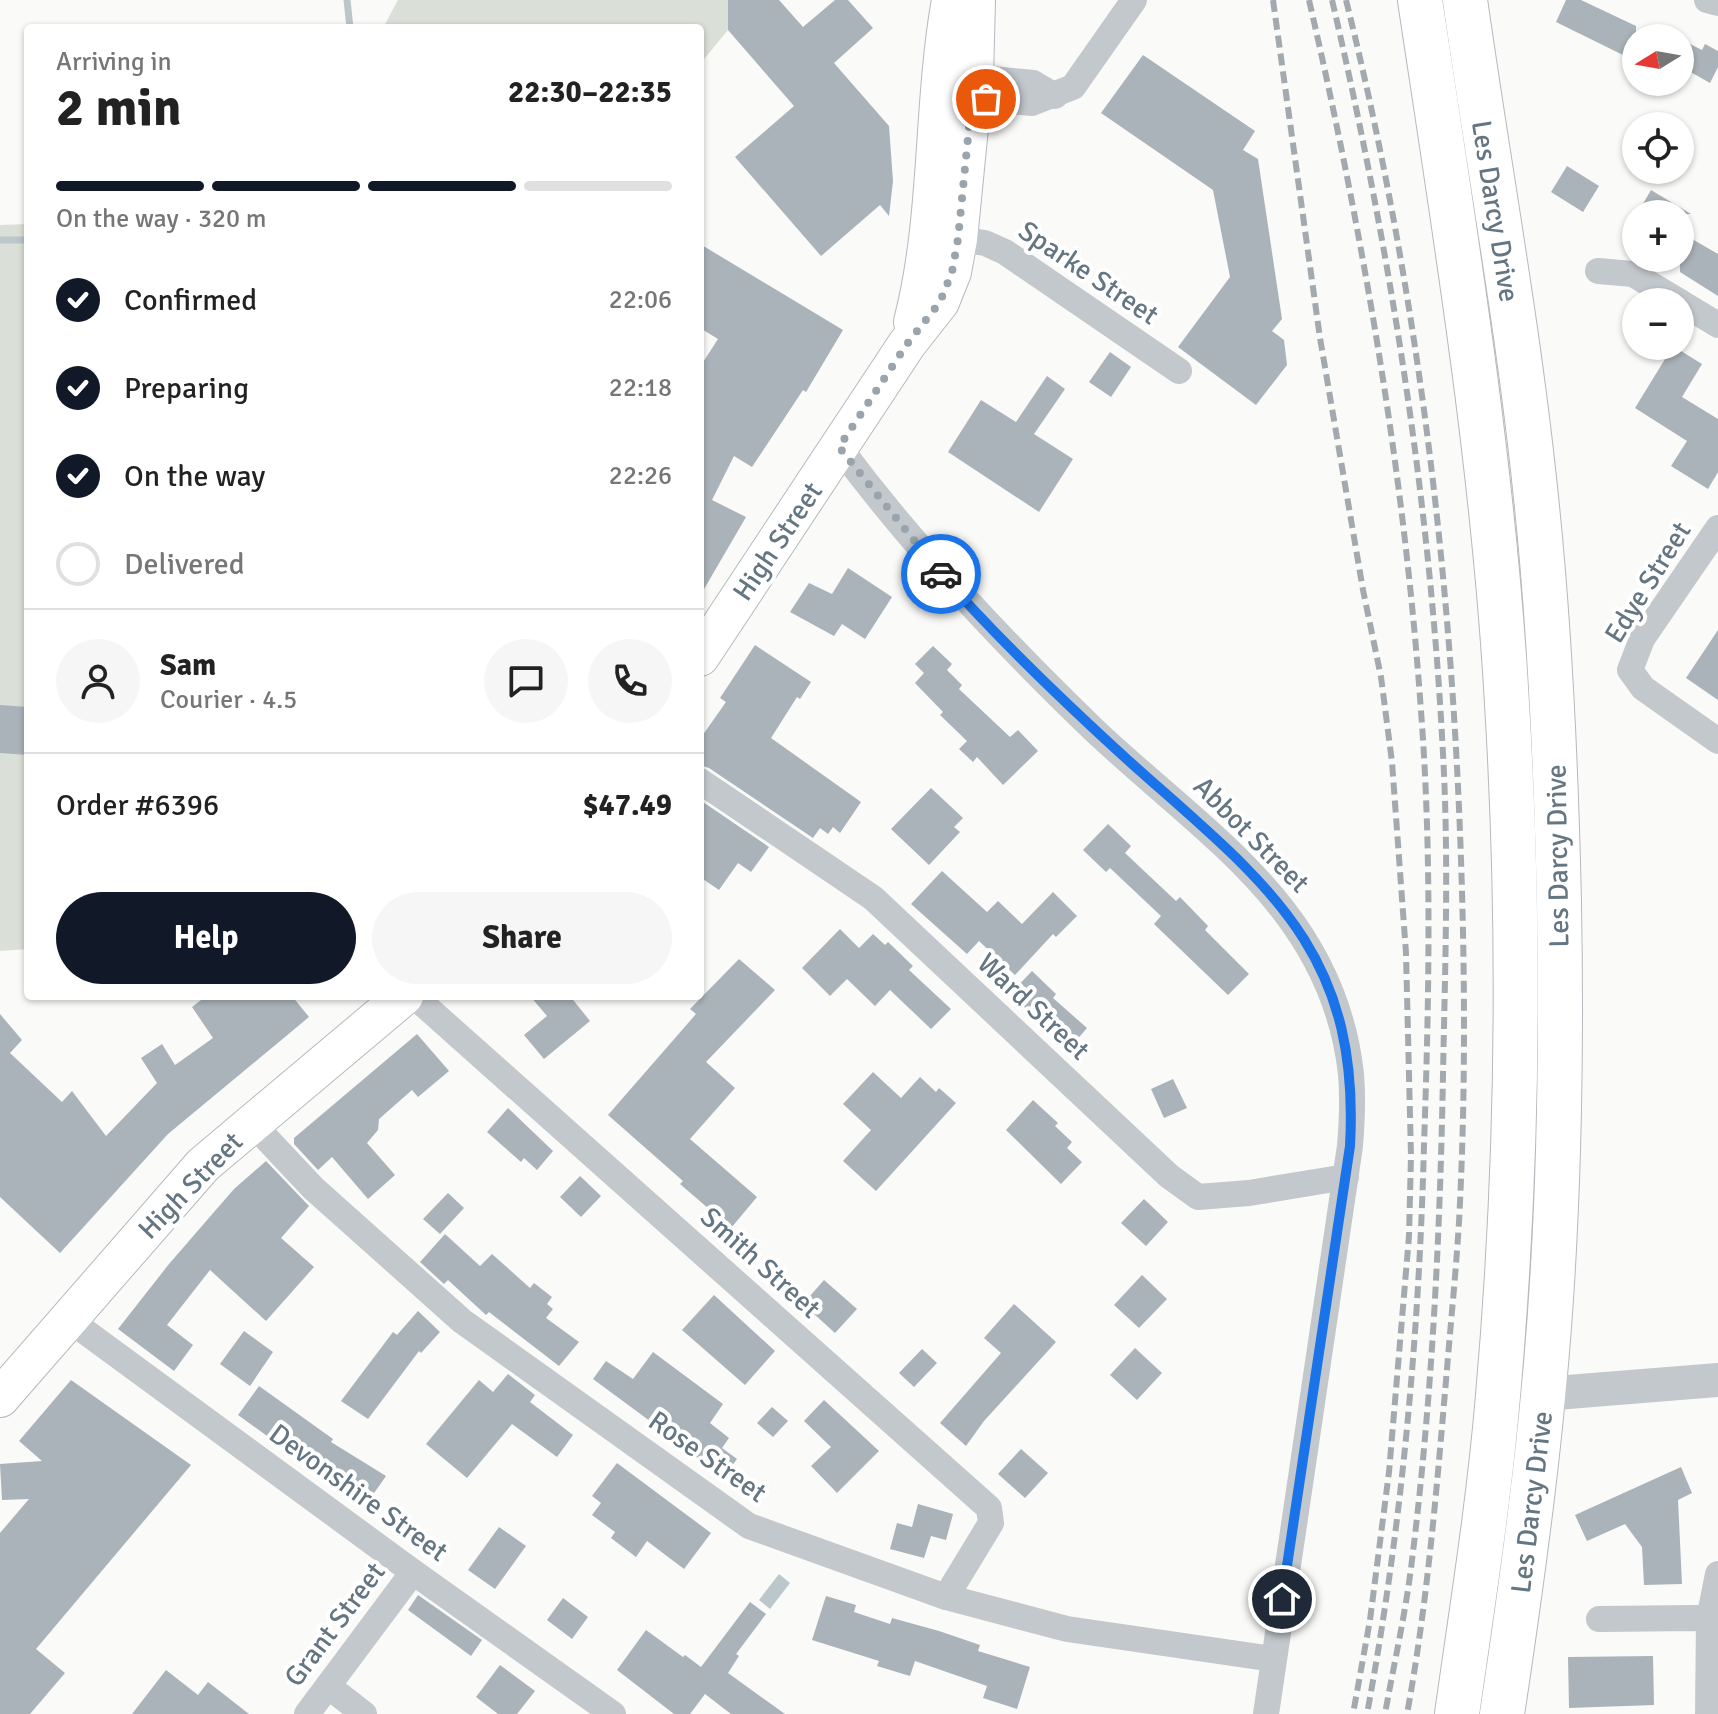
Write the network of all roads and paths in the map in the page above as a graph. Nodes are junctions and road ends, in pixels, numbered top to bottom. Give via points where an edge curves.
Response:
1 (951, 0) edge
2 (959, 0) edge
3 (976, 0) edge
4 (1134, 0) edge
5 (1420, 0) edge
6 (1465, 0) edge
7 (1707, 0) edge
8 (1718, 3) edge
9 (968, 86) junction
10 (945, 227) junction
11 (1598, 271) dead end
12 (1656, 288) edge
13 (1694, 310) edge
14 (1718, 325) edge
15 (1179, 371) dead end
16 (839, 447) junction
17 (1718, 528) edge
18 (704, 651) edge
19 (1718, 741) edge
20 (704, 784) edge
21 (399, 1000) edge
22 (418, 1000) edge
23 (251, 1122) junction
24 (1346, 1177) junction
25 (68, 1319) junction
26 (1718, 1380) edge
27 (1543, 1394) junction
28 (1498, 1397) junction
29 (0, 1398) edge
30 (413, 1572) junction
31 (1718, 1574) edge
32 (946, 1597) junction
33 (1599, 1619) dead end
34 (1713, 1620) edge
35 (1273, 1659) junction
36 (328, 1686) junction
37 (307, 1714) edge
38 (364, 1714) edge
39 (613, 1714) edge
40 (1266, 1714) edge
41 (1457, 1714) edge
42 (1502, 1714) edge
43 (1708, 1714) edge

1 - 10 main road, High Street via 944,40
2 - 9 main road
3 - 9 main road
4 - 9 street via 1073,87 1055,96 1033,83
5 - 28 highway, Les Darcy Drive via 1496,559 1507,703 1516,971
6 - 27 highway, Les Darcy Drive via 1535,486 1553,721 1561,1033
7 - 8 street
9 - 10 main road
10 - 15 street, Sparke Street via 1005,252
10 - 16 main road, High Street via 907,344
11 - 12 street via 1633,274
13 - 14 street
16 - 18 main road, High Street
16 - 24 street, Abbot Street via 962,598 1096,731 1255,875 1302,934 1336,1004 1346,1041 1352,1111
17 - 19 street, Edye Street via 1642,639 1630,670 1643,688
20 - 24 street, Ward Street via 873,898 1169,1176 1198,1197
21 - 23 main road, High Street
22 - 32 street, Smith Street via 989,1508 991,1523
23 - 25 main road, High Street via 203,1165
23 - 32 street, Rose Street via 313,1188 462,1321 749,1526
24 - 35 street, Abbot Street
25 - 29 main road, High Street
25 - 30 street, Devonshire Street
26 - 27 street
27 - 28 highway
27 - 42 highway, Les Darcy Drive
28 - 41 highway, Les Darcy Drive
30 - 36 street, Grant Street
30 - 39 street, Devonshire Street
31 - 34 street
32 - 35 street, Rose Street via 1084,1633
33 - 34 street
34 - 43 street
35 - 40 street, Abbot Street
36 - 37 street, Grant Street
36 - 38 street

